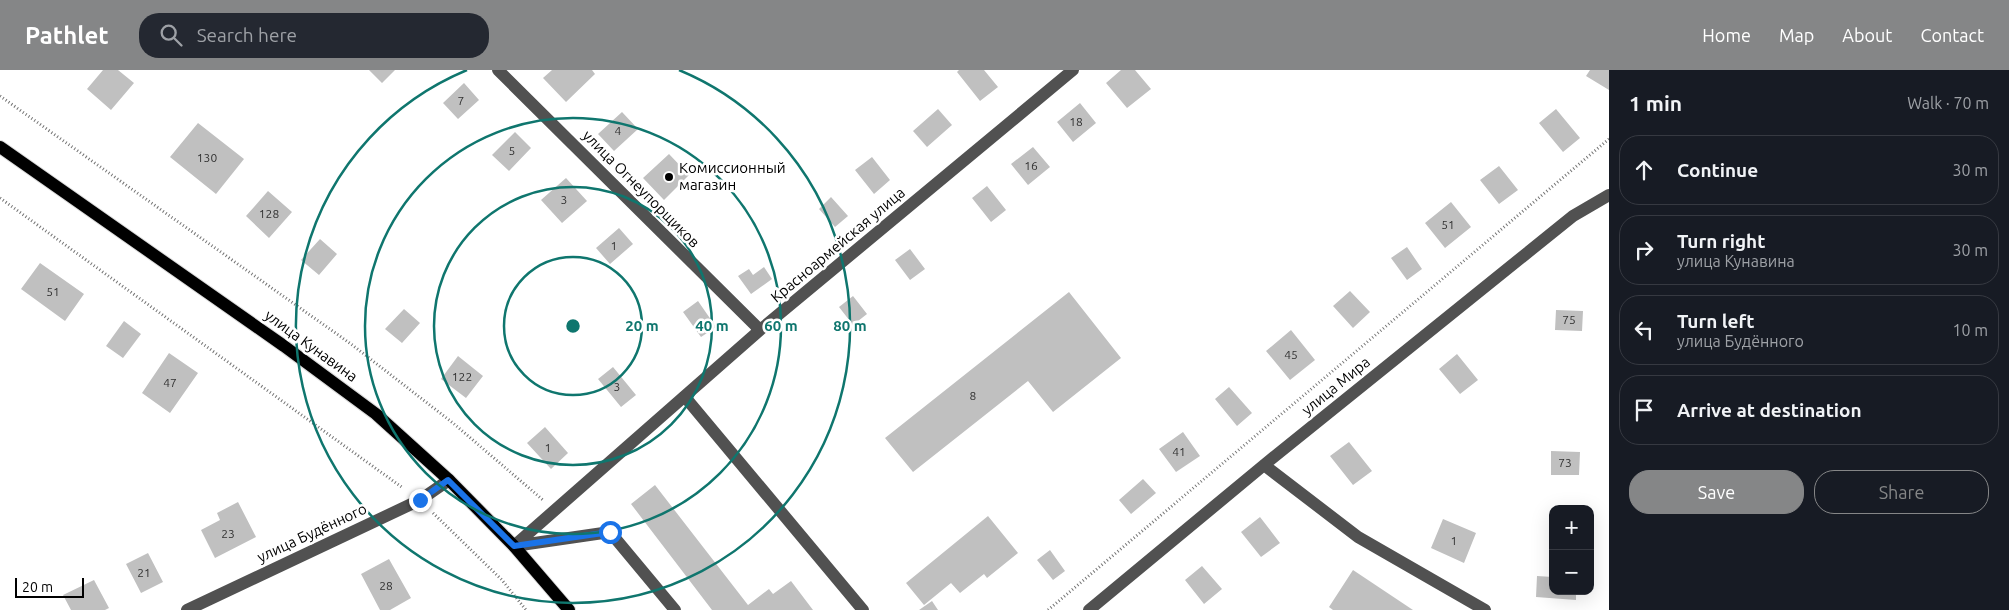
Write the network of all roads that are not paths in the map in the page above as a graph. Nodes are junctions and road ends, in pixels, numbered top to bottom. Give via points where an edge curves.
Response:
1 (498, 70) edge
2 (1073, 70) edge
3 (0, 147) edge
4 (1609, 195) edge
5 (760, 330) junction
6 (685, 397) junction
7 (1264, 465) junction
8 (448, 480) junction
9 (514, 546) junction
10 (187, 610) edge
11 (569, 610) edge
12 (675, 610) edge
13 (863, 610) edge
14 (1089, 610) edge
15 (1485, 610) edge

1 - 5 street, улица Огнеупорщиков
2 - 5 street, Красноармейская улица
3 - 8 main road, улица Кунавина via 376,414
4 - 7 street, улица Мира via 1573,216
5 - 6 street, Красноармейская улица
6 - 9 street, Красноармейская улица
6 - 13 street
7 - 14 street, улица Мира
7 - 15 street via 1358,537
8 - 9 main road, улица Кунавина
8 - 10 street, улица Будённого via 420,500
9 - 11 main road, улица Кунавина
9 - 12 street via 610,532

